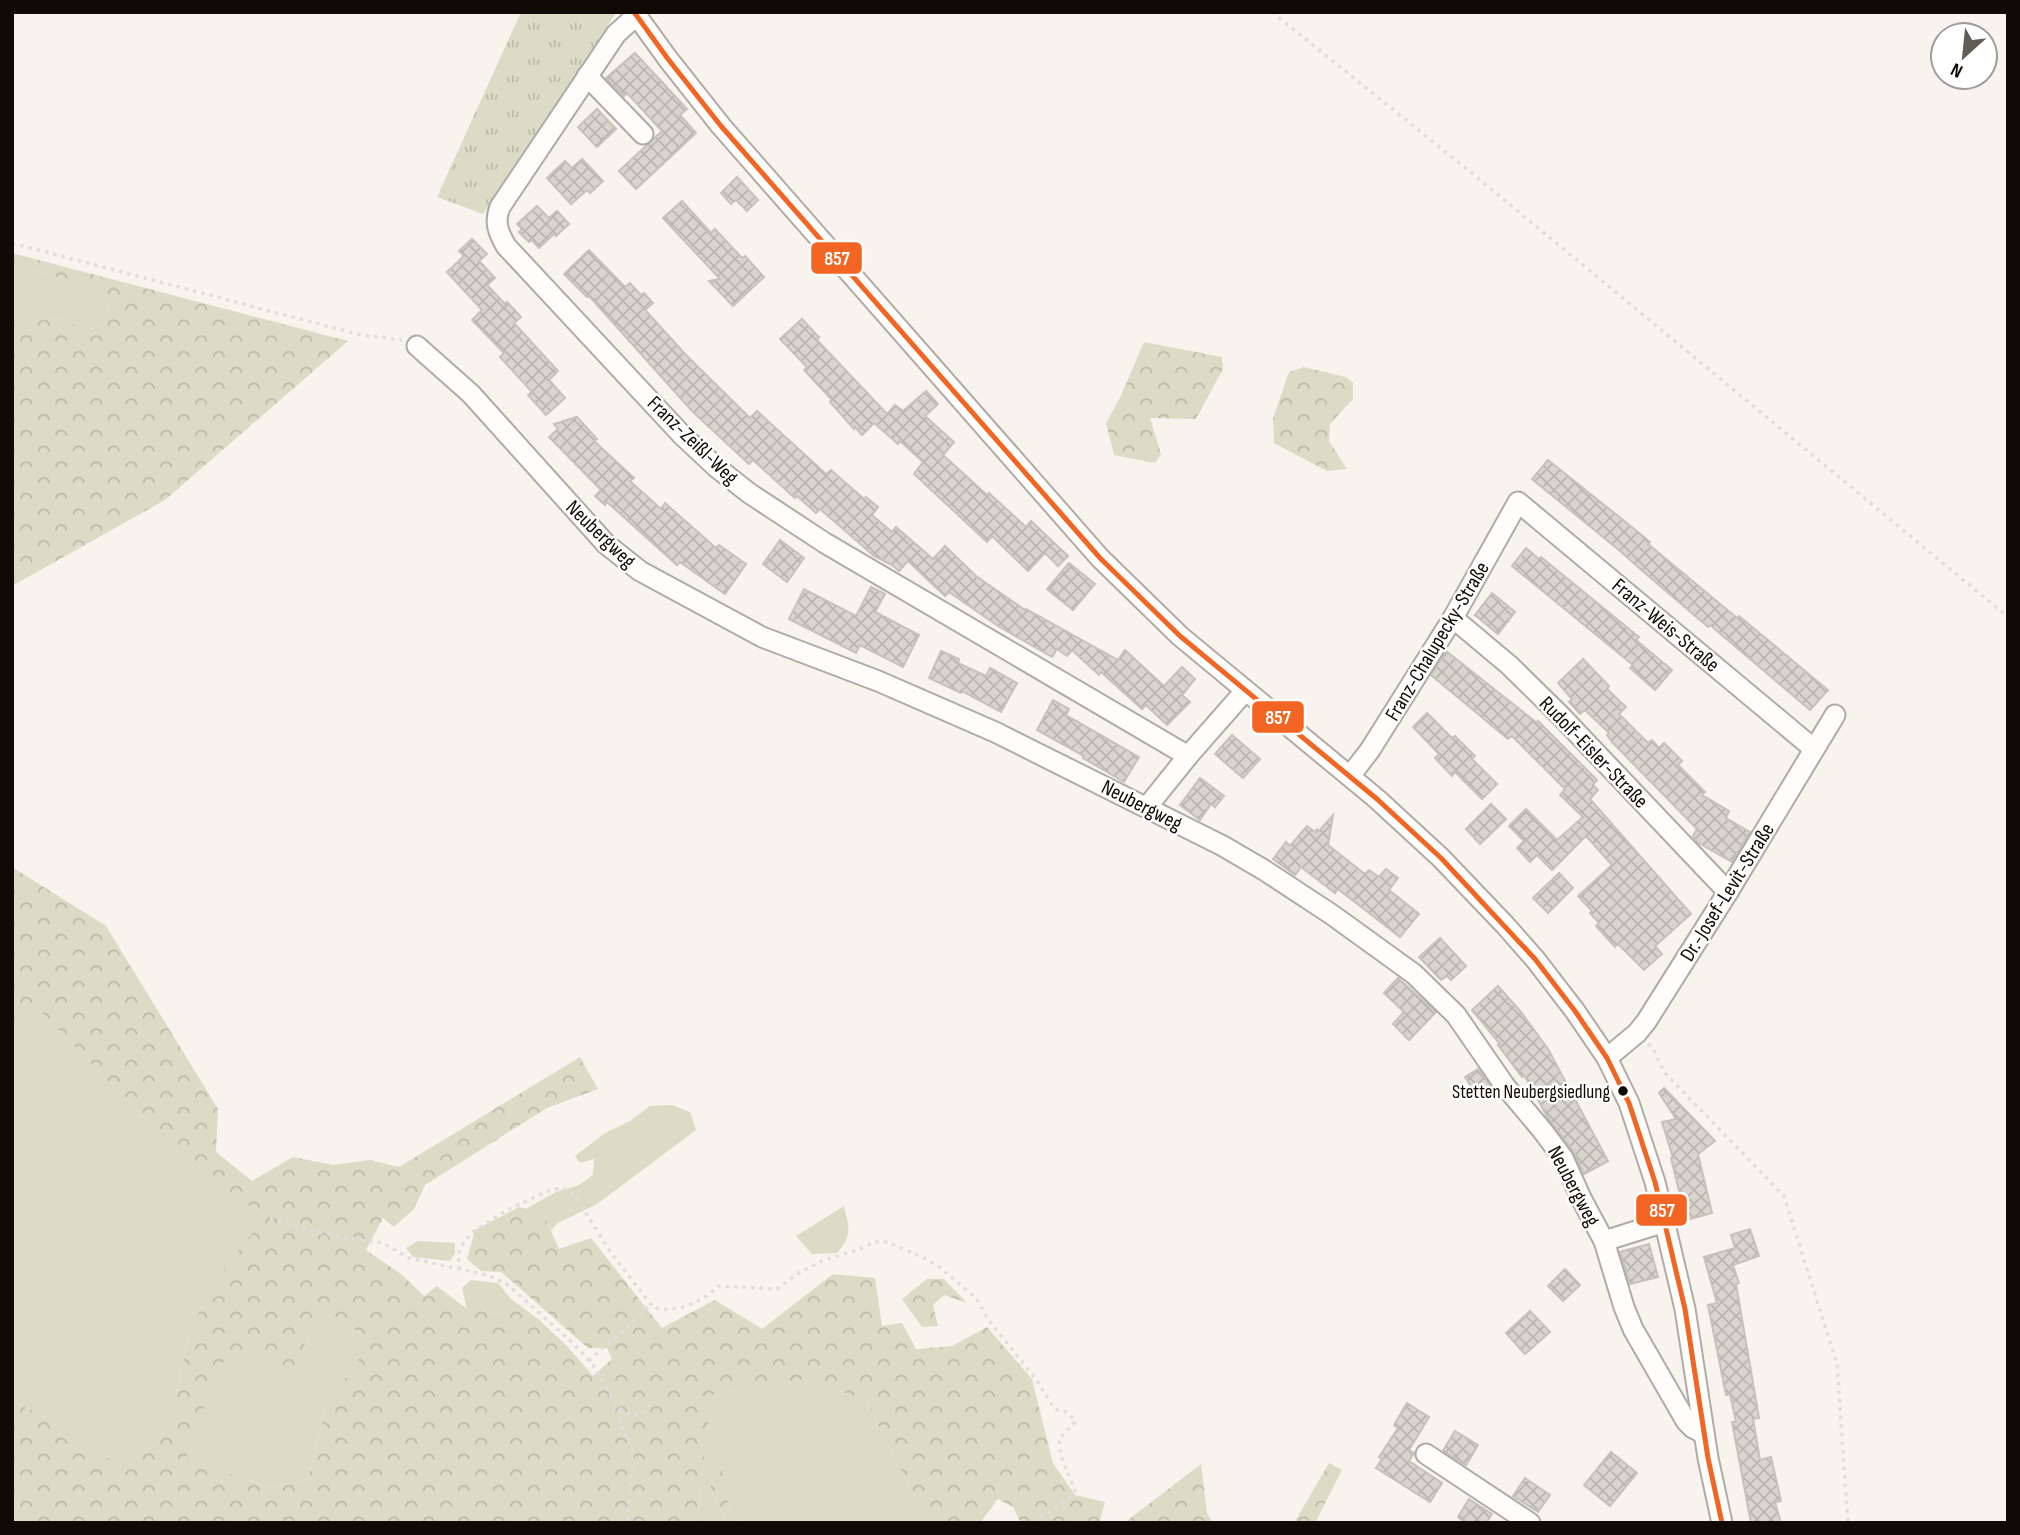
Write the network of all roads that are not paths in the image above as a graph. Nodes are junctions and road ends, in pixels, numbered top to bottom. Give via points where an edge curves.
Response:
1 (635, 14) edge
2 (587, 76) junction
3 (643, 134) dead end
4 (417, 346) road end
5 (1518, 502) joint
6 (1454, 618) junction
7 (1245, 691) junction
8 (1835, 715) dead end
9 (1814, 749) junction
10 (1188, 756) junction
11 (1350, 776) junction
12 (1147, 807) junction
13 (1728, 892) junction
14 (1607, 1058) junction
15 (1665, 1222) junction
16 (1604, 1241) junction
17 (1704, 1434) junction
18 (1426, 1454) dead end
19 (1530, 1523) edge
20 (1722, 1523) edge

1 - 2 street, Franz-Zeißl-Weg
1 - 7 street via 727,133 1082,538 1180,636
2 - 3 street
2 - 10 street, Franz-Zeißl-Weg via 500,207 496,225 506,246 682,435 749,492 825,543
4 - 12 street, Neubergweg via 471,394 606,544 639,571 762,637 995,732
5 - 6 street, Franz-Chalupecky-Straße
5 - 9 street, Franz-Weis-Straße
6 - 11 street, Franz-Chalupecky-Straße
6 - 13 street, Rudolf-Eisler-Straße via 1560,715
7 - 10 street
7 - 11 street
8 - 9 street, Dr.-Josef-Levit-Straße
9 - 13 street, Dr.-Josef-Levit-Straße
10 - 12 street
11 - 14 street via 1441,858 1505,925 1557,987
12 - 16 street, Neubergweg via 1250,861 1414,974 1456,1016 1559,1152
13 - 14 street, Dr.-Josef-Levit-Straße via 1646,1022
14 - 15 street via 1634,1116
15 - 16 street
15 - 17 street via 1689,1329
16 - 17 street, Neubergweg via 1633,1329 1686,1421
17 - 20 street
18 - 19 street

